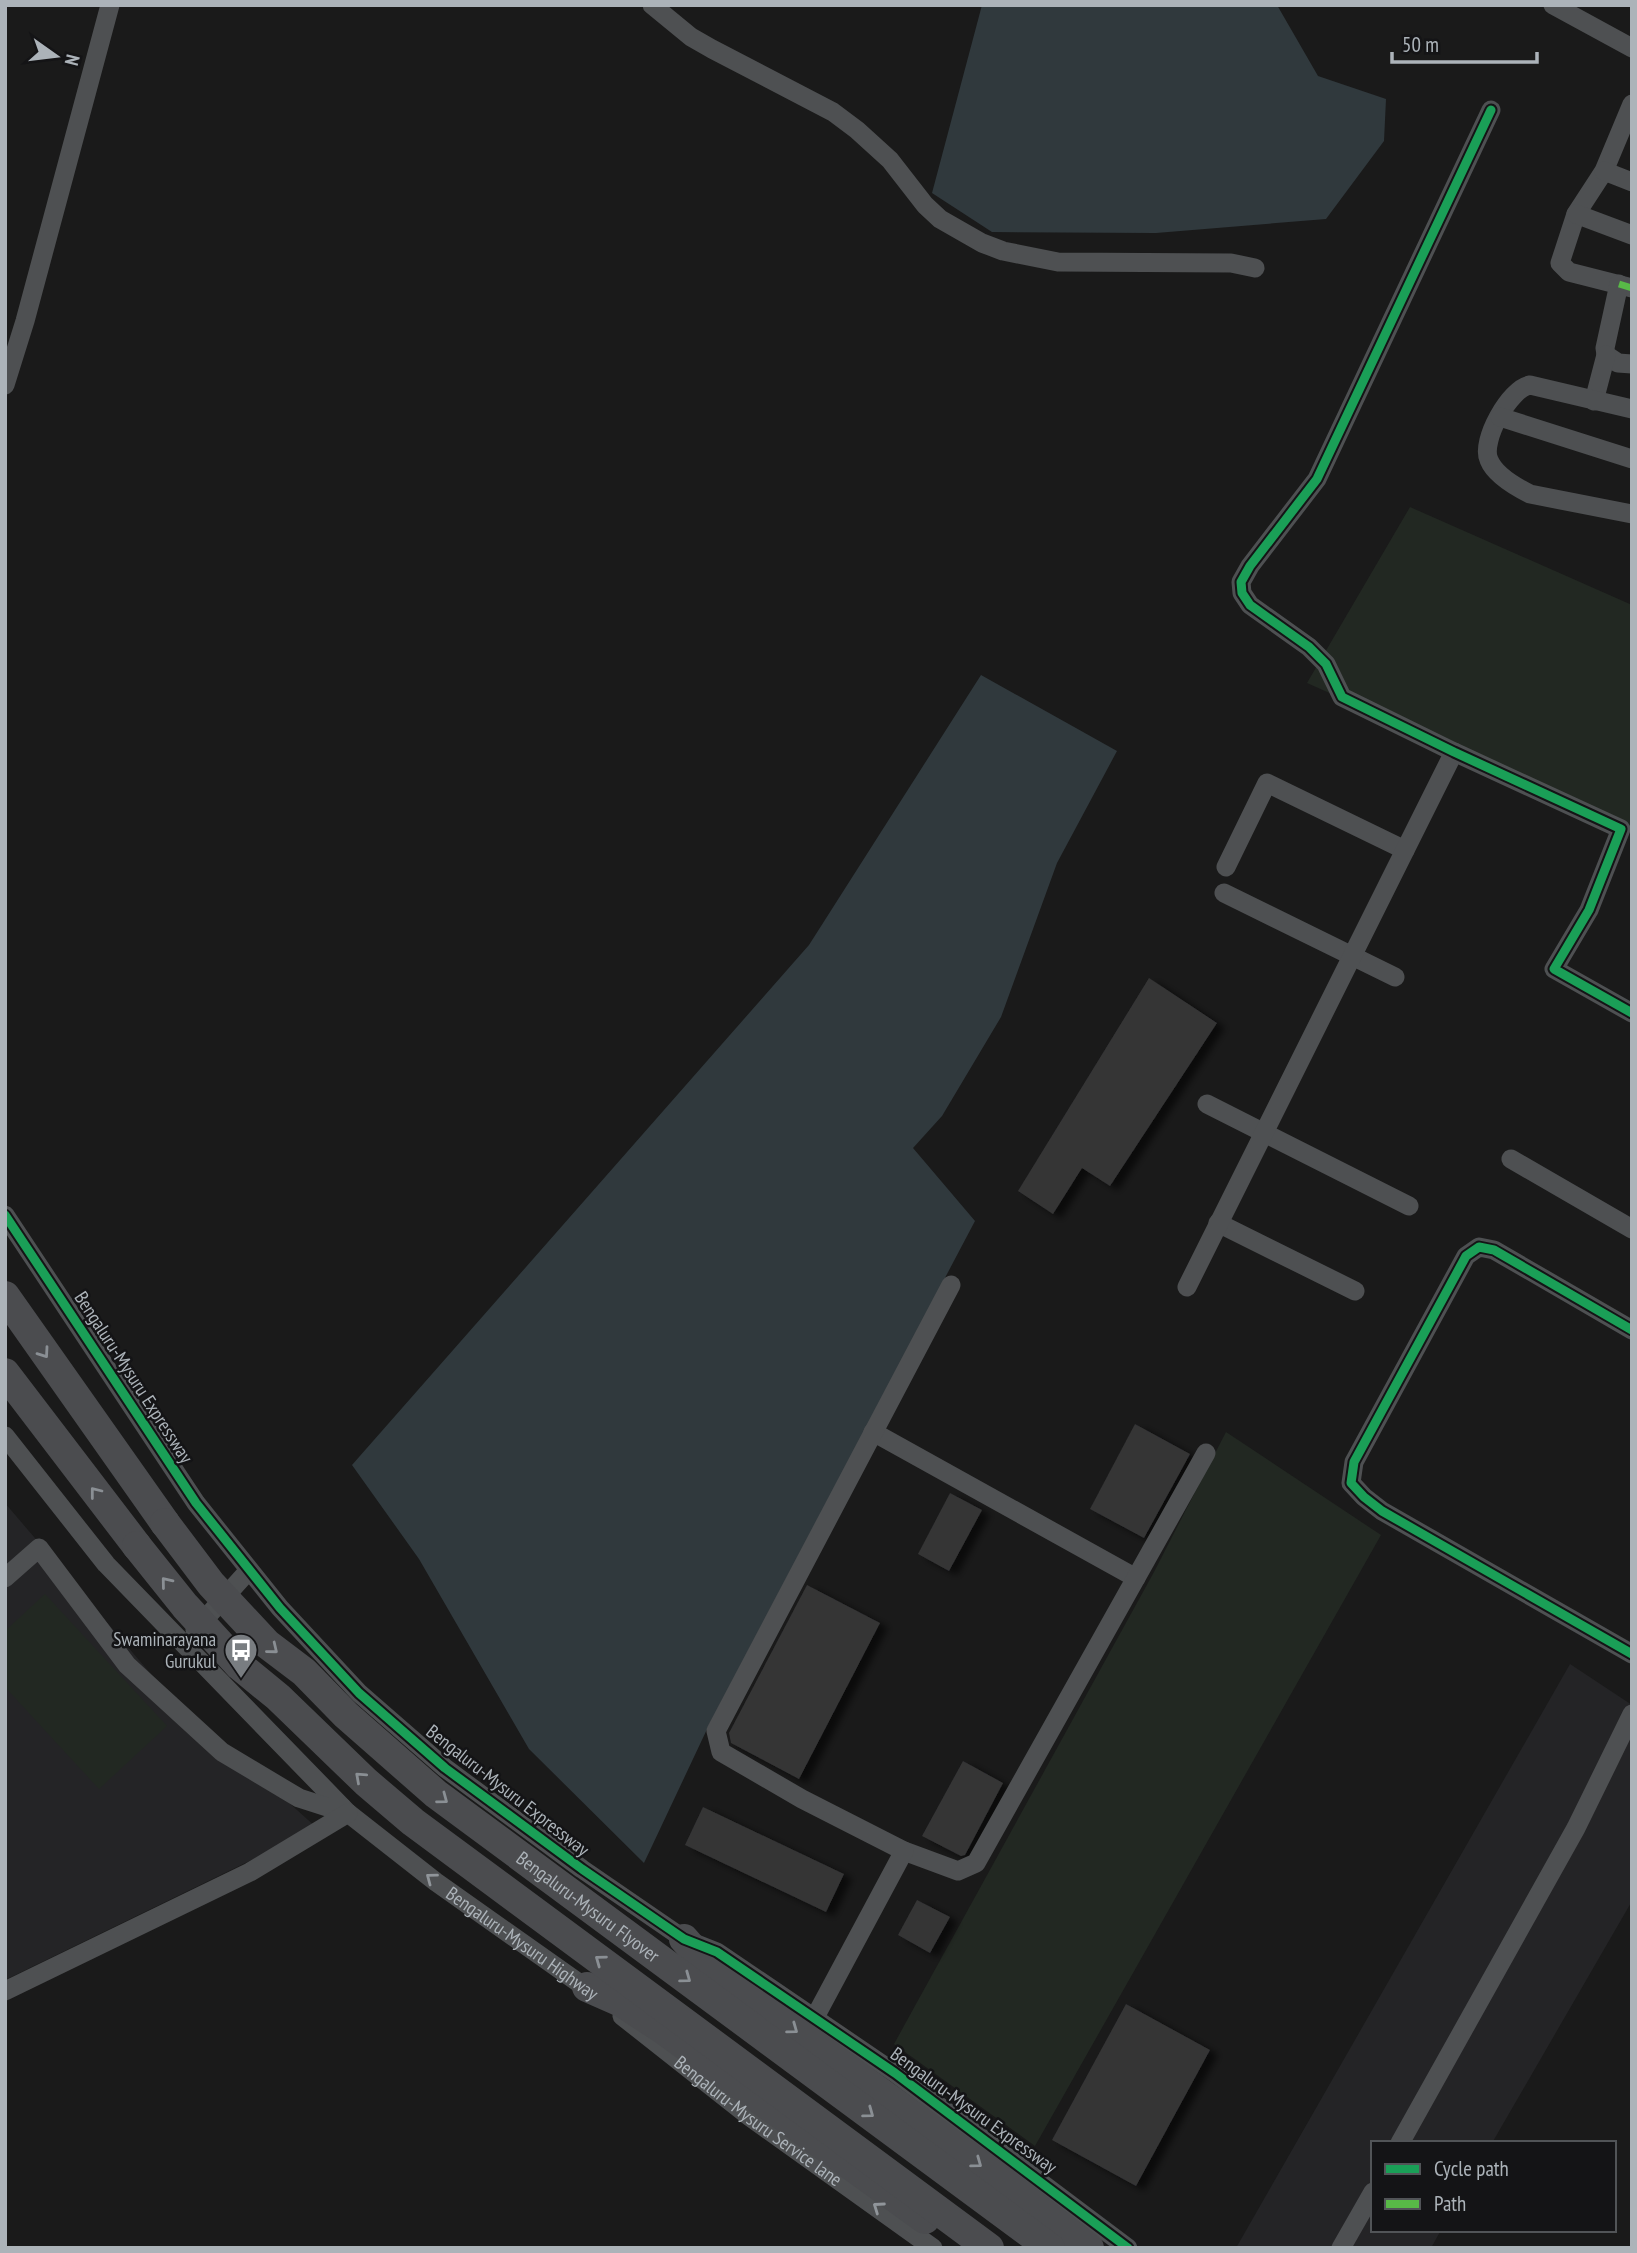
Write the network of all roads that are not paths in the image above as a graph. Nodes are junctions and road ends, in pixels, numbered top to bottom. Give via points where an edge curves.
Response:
1 (110, 5) edge
2 (652, 5) edge
3 (1553, 5) edge
4 (1632, 48) edge
5 (1632, 104) edge
6 (1491, 110) dead end
7 (1625, 142) edge
8 (1604, 171) junction
9 (1632, 182) edge
10 (1576, 214) junction
11 (1632, 235) edge
12 (1255, 268) dead end
13 (1625, 286) edge
14 (1605, 355) junction
15 (1632, 364) edge
16 (5, 385) edge
17 (1594, 401) junction
18 (1632, 409) edge
19 (1500, 417) junction
20 (1632, 458) edge
21 (1632, 514) edge
22 (1454, 752) junction
23 (1405, 850) junction
24 (1226, 867) dead end
25 (1224, 893) dead end
26 (1352, 956) junction
27 (1395, 977) dead end
28 (1632, 1013) edge
29 (1207, 1104) dead end
30 (1264, 1133) junction
31 (1511, 1159) dead end
32 (1409, 1206) dead end
33 (5, 1215) edge
34 (1218, 1223) junction
35 (1632, 1229) edge
36 (951, 1285) dead end
37 (1187, 1287) dead end
38 (1355, 1291) dead end
39 (5, 1296) edge
40 (1632, 1330) edge
41 (5, 1373) edge
42 (873, 1432) junction
43 (5, 1436) edge
44 (1206, 1453) dead end
45 (249, 1570) junction
46 (5, 1578) edge
47 (1136, 1578) junction
48 (183, 1644) junction
49 (1632, 1654) edge
50 (1632, 1714) edge
51 (345, 1810) junction
52 (904, 1851) junction
53 (684, 1939) junction
54 (587, 1987) junction
55 (5, 1991) edge
56 (814, 2019) junction
57 (1401, 2141) edge
58 (1371, 2196) edge
59 (933, 2248) edge
60 (965, 2248) edge
61 (989, 2248) edge
62 (1050, 2248) edge
63 (1089, 2248) edge
64 (1128, 2248) edge
65 (1341, 2248) edge

1 - 16 street
2 - 12 street via 712,50 833,112 858,130 940,219 982,243 1058,262 1231,263
3 - 4 street
5 - 7 street
6 - 22 street via 1317,479 1241,582 1250,605 1326,664 1342,696
7 - 8 street
8 - 9 street
8 - 10 street
10 - 11 street
10 - 13 street via 1561,256 1563,268
13 - 14 street
14 - 15 street
14 - 17 street
17 - 18 street
17 - 19 street via 1522,386
19 - 20 street
19 - 21 street via 1486,453 1495,470 1519,489
22 - 23 street
22 - 28 street via 1621,829 1589,910 1554,969
23 - 24 street via 1268,783
23 - 26 street
25 - 26 street
26 - 27 street
26 - 30 street
29 - 30 street
30 - 32 street
30 - 34 street
31 - 35 street
33 - 45 street, Bengaluru-Mysuru Expressway via 196,1503
34 - 37 street
34 - 38 street
36 - 42 street
39 -> 62 highway, Bengaluru-Mysuru Flyover, bridge via 165,1523 211,1584 267,1644 304,1672 436,1794
40 - 49 street via 1494,1250 1479,1247 1466,1256 1360,1450 1351,1483 1382,1511
61 -> 41 highway, Bengaluru-Mysuru Flyover, bridge via 413,1822 366,1782 240,1666 185,1606
42 - 47 street
42 - 52 street via 716,1731 721,1752
43 - 48 street via 106,1564
44 - 47 street
45 - 48 street
45 - 53 street, Bengaluru-Mysuru Expressway via 359,1693 445,1768
46 - 51 street via 39,1548 127,1665 222,1752 299,1798
47 - 52 street via 976,1863 958,1871
48 - 51 street, Bengaluru-Mysuru Highway
50 - 57 street via 1576,1828
54 -> 51 street, Bengaluru-Mysuru Highway via 436,1882
51 - 55 street via 250,1872
52 - 56 street
53 - 56 street, Bengaluru-Mysuru Expressway via 717,1952
53 -> 63 highway, Bengaluru-Mysuru Expressway via 712,1970
59 -> 54 street, Bengaluru-Mysuru Service lane via 750,2117
54 - 60 highway, Bengaluru-Mysuru Highway via 664,2030
56 - 64 street, Bengaluru-Mysuru Expressway via 895,2073
58 - 65 street

